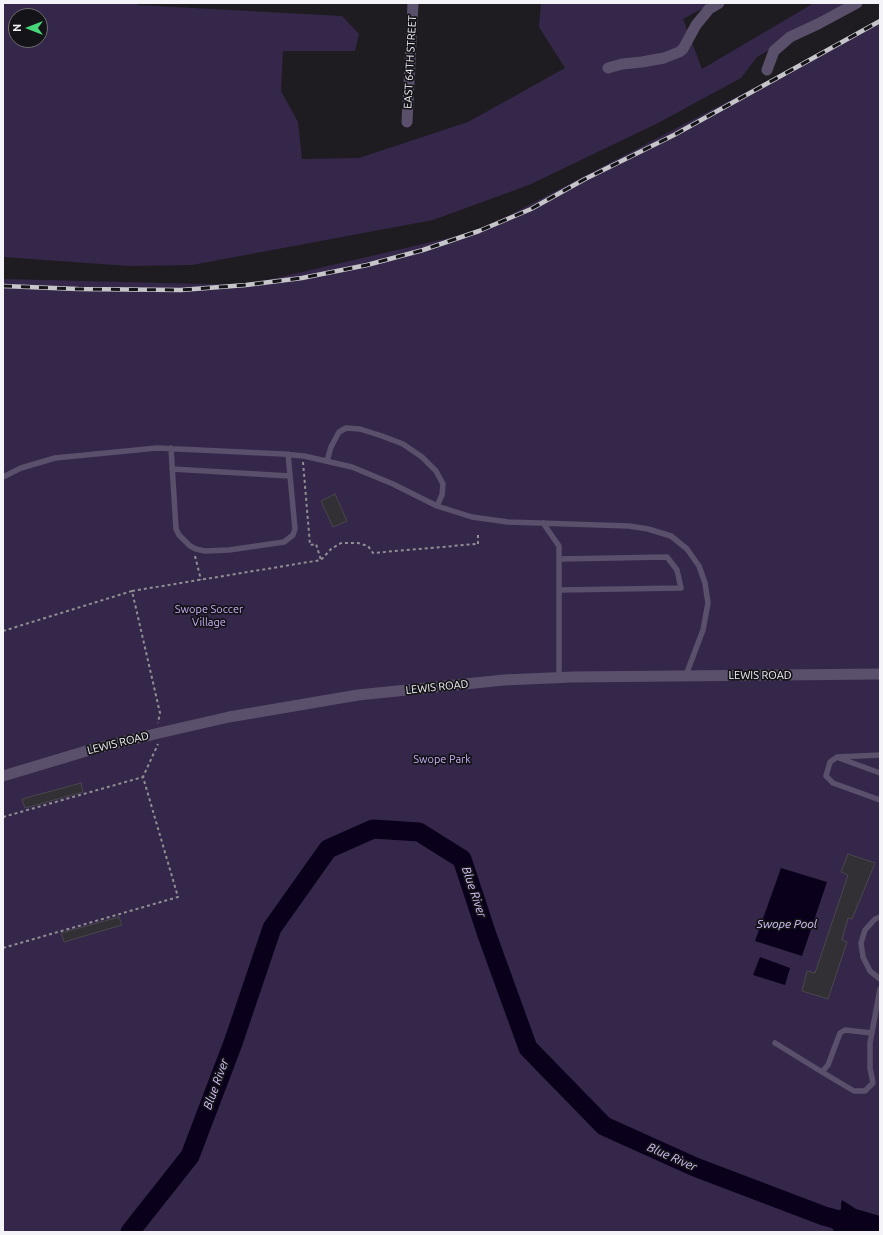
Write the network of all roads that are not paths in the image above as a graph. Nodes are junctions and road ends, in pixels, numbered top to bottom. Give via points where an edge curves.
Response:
1 (413, 3) edge
2 (719, 3) edge
3 (857, 3) edge
4 (608, 68) dead end
5 (767, 70) dead end
6 (407, 122) dead end
7 (171, 448) junction
8 (288, 454) junction
9 (327, 461) junction
10 (172, 469) junction
11 (290, 476) junction
12 (3, 477) edge
13 (437, 506) junction
14 (543, 523) junction
15 (559, 559) junction
16 (559, 590) junction
17 (880, 674) edge
18 (686, 675) junction
19 (559, 678) junction
20 (880, 755) edge
21 (836, 757) junction
22 (880, 773) edge
23 (3, 776) edge
24 (880, 800) edge
25 (880, 917) edge
26 (880, 979) edge
27 (880, 989) edge
28 (872, 1033) junction
29 (775, 1043) dead end
30 (822, 1072) junction

1 - 6 street, EAST 64TH STREET
2 - 4 street via 705,14 679,52 664,58
3 - 5 street via 790,37 774,52
7 - 8 lane
7 - 10 lane
7 - 12 lane via 55,458 21,468
8 - 9 lane
8 - 11 lane
9 - 13 lane via 352,467
9 - 13 lane via 339,432 346,428 396,441 422,457 440,476 443,490
10 - 11 lane
10 - 11 lane via 175,518 179,535 190,546 205,551 229,550 289,540 295,529
13 - 14 lane via 472,517
14 - 15 lane via 559,546
14 - 18 lane via 648,529 671,536 687,549 699,566 708,603 702,630
15 - 16 lane
15 - 16 lane via 667,558 677,570 681,588
16 - 19 lane
17 - 18 street, LEWIS ROAD
18 - 19 street, LEWIS ROAD
19 - 23 street, LEWIS ROAD via 504,680 366,694 237,716 93,749
20 - 21 lane
21 - 22 lane
21 - 24 lane via 830,762 826,776 833,783
25 - 26 lane via 874,919 865,930 861,943 863,957 870,971
27 - 28 lane
28 - 30 lane via 845,1030 840,1033 828,1065
28 - 30 lane via 870,1068 873,1083 865,1091 854,1091
29 - 30 lane

